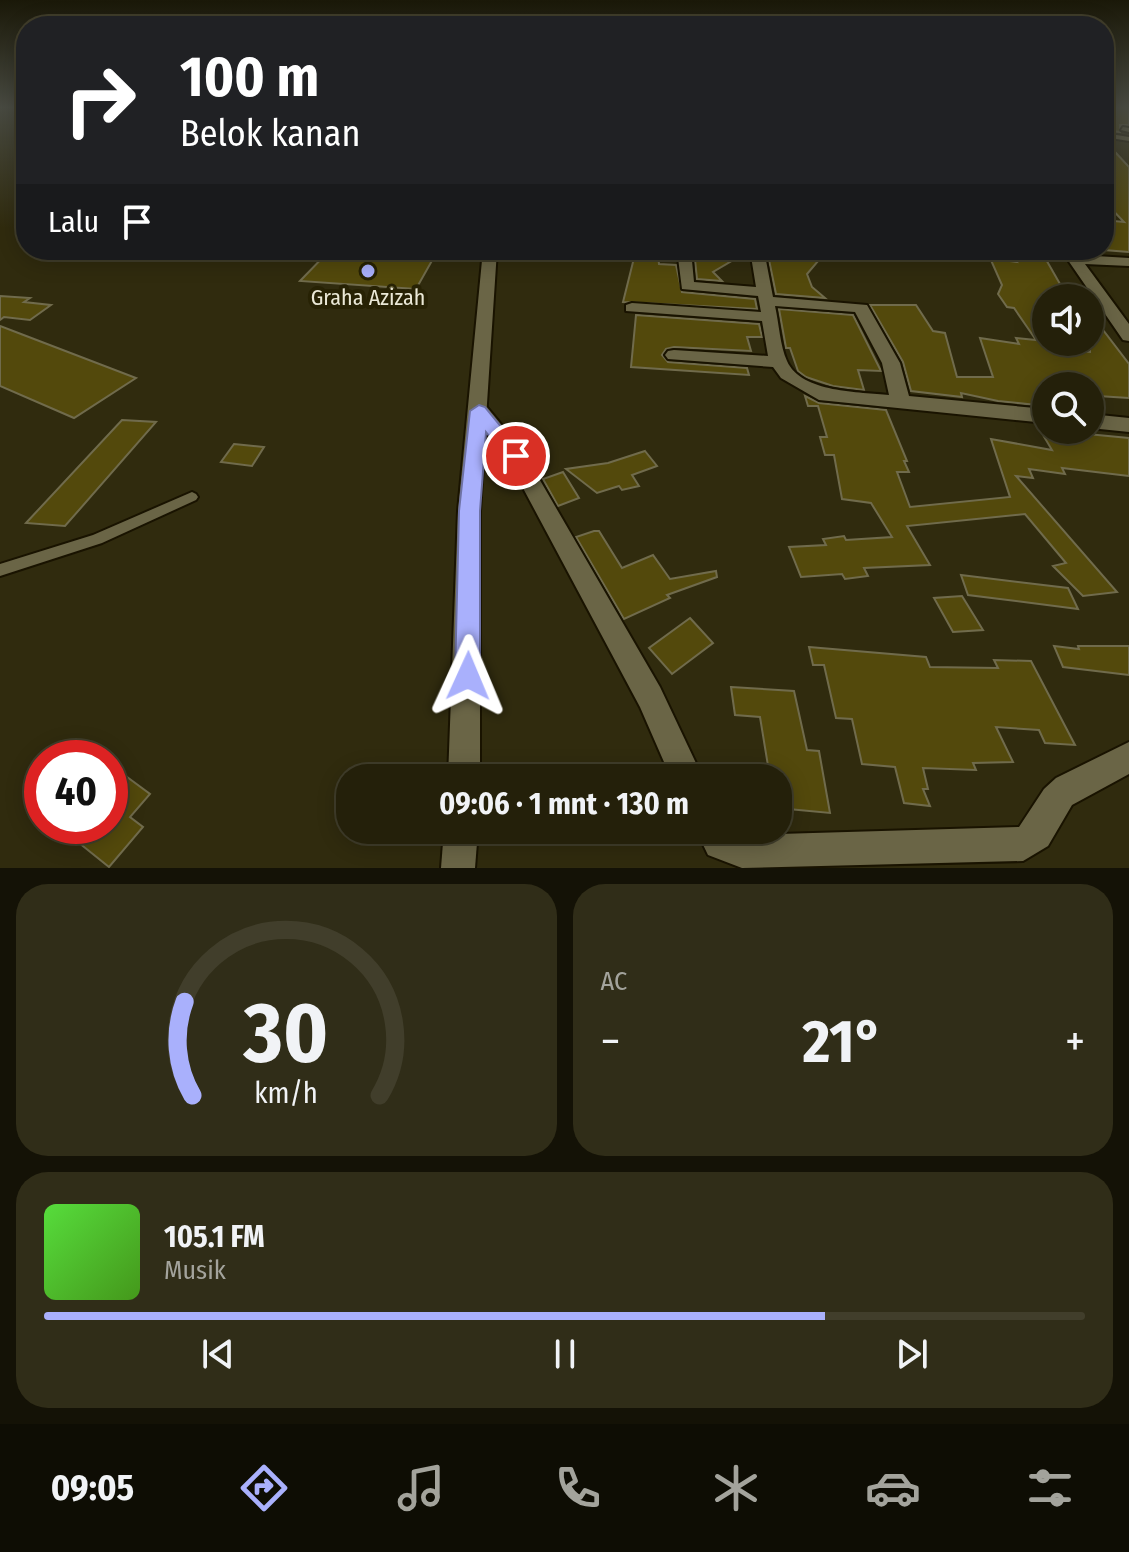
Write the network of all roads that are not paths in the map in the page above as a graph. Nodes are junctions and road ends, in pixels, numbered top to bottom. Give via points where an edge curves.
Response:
1 (489, 260) edge
2 (685, 260) edge
3 (759, 260) edge
4 (1075, 260) edge
5 (766, 303) junction
6 (632, 308) dead end
7 (1129, 335) edge
8 (674, 355) dead end
9 (778, 362) junction
10 (900, 400) junction
11 (479, 411) junction
12 (1032, 414) edge
13 (1104, 422) edge
14 (1129, 425) edge
15 (192, 497) dead end
16 (0, 570) edge
17 (1129, 757) edge
18 (464, 764) edge
19 (681, 764) edge
20 (460, 844) edge
21 (723, 844) edge
22 (458, 868) edge

1 - 11 street
2 - 5 street via 687,286
3 - 5 street
4 - 7 street
5 - 6 street
5 - 9 street
5 - 10 street via 861,308 891,363
8 - 9 street
9 - 10 street via 819,394
10 - 12 street
11 - 18 street via 469,511
11 - 19 street via 516,456 650,697
13 - 14 street
15 - 16 lane via 97,539
17 - 21 street via 1064,792 1052,804 1037,837 1023,844 745,852
20 - 22 street

